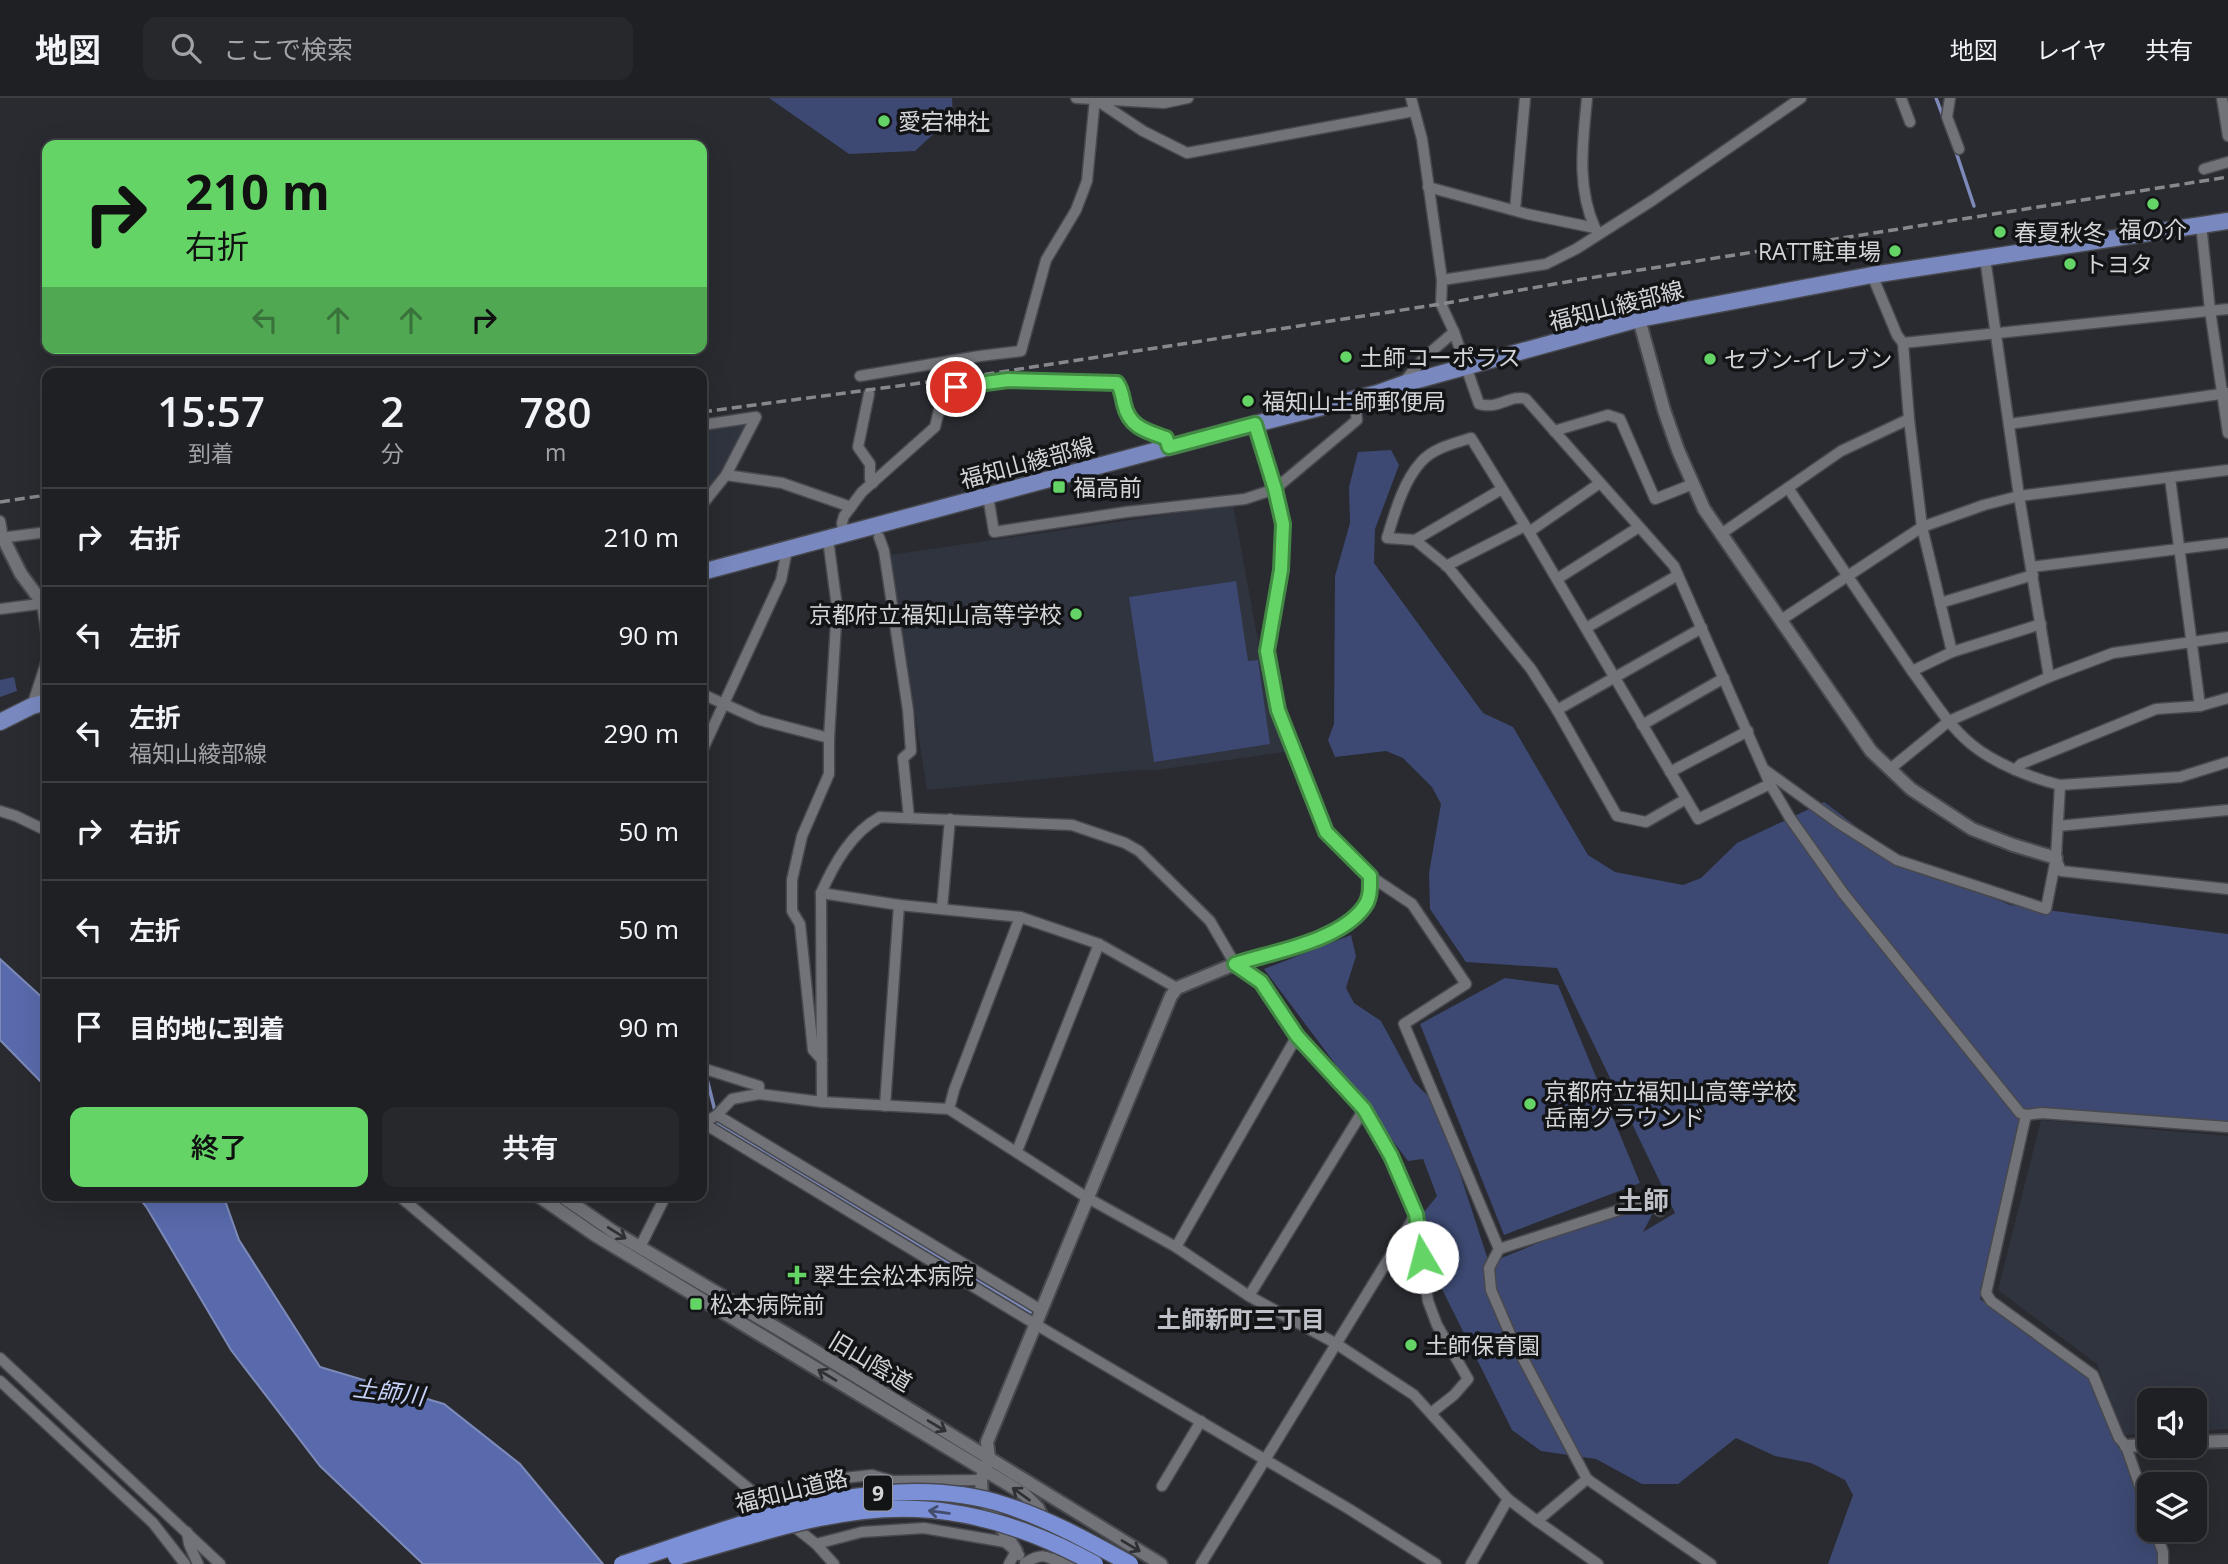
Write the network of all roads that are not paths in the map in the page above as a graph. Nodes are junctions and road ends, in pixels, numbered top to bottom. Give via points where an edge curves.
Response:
1 (1076, 98) edge
2 (1188, 98) edge
3 (1411, 98) edge
4 (1525, 98) edge
5 (1587, 98) edge
6 (1801, 98) edge
7 (1901, 98) edge
8 (1950, 98) edge
9 (2222, 98) edge
10 (1095, 99) edge
11 (1413, 111) junction
12 (1910, 122) dead end
13 (2228, 136) edge
14 (1959, 149) dead end
15 (2228, 162) edge
16 (2204, 169) dead end
17 (1428, 187) junction
18 (1515, 211) junction
19 (2228, 221) edge
20 (2201, 224) junction
21 (1597, 231) junction
22 (1985, 258) junction
23 (1872, 275) junction
24 (1442, 280) junction
25 (2228, 309) edge
26 (2210, 310) junction
27 (1639, 319) junction
28 (1454, 332) junction
29 (1996, 332) junction
30 (1903, 343) junction
31 (1465, 366) junction
32 (860, 376) dead end
33 (1403, 384) junction
34 (2225, 393) edge
35 (869, 394) dead end
36 (1354, 398) junction
37 (1909, 419) junction
38 (707, 424) edge
39 (1255, 424) junction
40 (2009, 424) junction
41 (1554, 431) junction
42 (2228, 433) edge
43 (1169, 447) junction
44 (2228, 470) edge
45 (726, 475) junction
46 (2170, 478) junction
47 (1600, 483) junction
48 (873, 484) junction
49 (1693, 484) junction
50 (1788, 488) junction
51 (1275, 489) junction
52 (1502, 489) junction
53 (988, 496) junction
54 (2019, 496) junction
55 (707, 499) edge
56 (851, 507) junction
57 (0, 521) edge
58 (1639, 527) junction
59 (1922, 527) junction
60 (1527, 529) junction
61 (42, 533) edge
62 (844, 534) junction
63 (1721, 534) junction
64 (879, 537) dead end
65 (2, 538) edge
66 (828, 539) junction
67 (1416, 540) junction
68 (2228, 543) edge
69 (2180, 549) junction
70 (787, 550) junction
71 (1446, 566) junction
72 (707, 571) edge
73 (2032, 571) junction
74 (1678, 575) junction
75 (1846, 576) junction
76 (1557, 579) junction
77 (42, 601) edge
78 (1940, 603) junction
79 (42, 605) edge
80 (0, 609) edge
81 (1781, 621) junction
82 (2040, 624) junction
83 (1586, 628) junction
84 (1702, 628) junction
85 (2228, 637) edge
86 (2193, 642) junction
87 (1952, 652) junction
88 (1912, 671) junction
89 (2049, 677) junction
90 (1724, 678) junction
91 (1615, 679) junction
92 (707, 696) edge
93 (2228, 698) edge
94 (40, 704) edge
95 (724, 704) junction
96 (2200, 706) junction
97 (1557, 710) junction
98 (1949, 720) junction
99 (0, 722) edge
100 (1642, 725) junction
101 (1748, 732) junction
102 (829, 737) junction
103 (707, 740) edge
104 (2228, 762) edge
105 (1764, 769) junction
106 (1891, 769) junction
107 (2015, 770) junction
108 (1670, 772) junction
109 (1770, 783) junction
110 (2060, 785) junction
111 (1686, 799) junction
112 (2228, 810) edge
113 (0, 811) edge
114 (909, 818) junction
115 (950, 819) junction
116 (2058, 826) junction
117 (42, 829) edge
118 (2056, 858) junction
119 (1370, 876) junction
120 (2228, 889) edge
121 (821, 894) junction
122 (899, 905) junction
123 (942, 908) junction
124 (1020, 916) junction
125 (1099, 944) junction
126 (1235, 964) junction
127 (1177, 988) junction
128 (1297, 1036) junction
129 (822, 1060) junction
130 (707, 1070) edge
131 (759, 1094) junction
132 (822, 1102) junction
133 (885, 1106) junction
134 (949, 1109) junction
135 (1364, 1109) junction
136 (717, 1115) junction
137 (2026, 1115) junction
138 (707, 1121) edge
139 (707, 1127) edge
140 (2228, 1127) edge
141 (1017, 1151) junction
142 (1086, 1197) junction
143 (405, 1201) edge
144 (546, 1201) edge
145 (569, 1201) edge
146 (663, 1201) edge
147 (1660, 1211) dead end
148 (1416, 1214) junction
149 (640, 1247) junction
150 (1176, 1247) junction
151 (1499, 1249) junction
152 (1249, 1296) junction
153 (1041, 1310) junction
154 (1035, 1324) junction
155 (1335, 1343) junction
156 (0, 1359) edge
157 (0, 1381) edge
158 (1431, 1413) junction
159 (1201, 1421) junction
160 (2228, 1441) edge
161 (2207, 1442) edge
162 (2126, 1446) junction
163 (2137, 1446) edge
164 (989, 1458) junction
165 (1264, 1460) junction
166 (984, 1476) junction
167 (2137, 1478) edge
168 (1587, 1479) junction
169 (1162, 1486) dead end
170 (759, 1497) junction
171 (1508, 1499) junction
172 (1536, 1521) junction
173 (187, 1532) junction
174 (2159, 1542) edge
175 (816, 1544) junction
176 (1016, 1551) junction
177 (1025, 1563) edge
178 (185, 1564) edge
179 (198, 1564) edge
180 (219, 1564) edge
181 (622, 1564) edge
182 (651, 1564) edge
183 (834, 1564) edge
184 (1009, 1564) edge
185 (1062, 1564) edge
186 (1076, 1564) edge
187 (1095, 1564) edge
188 (1130, 1564) edge
189 (1160, 1564) edge
190 (1201, 1564) edge
191 (1436, 1564) edge
192 (1471, 1564) edge
193 (1598, 1564) edge
194 (1711, 1564) edge
195 (2163, 1564) edge

1 - 10 street
2 - 10 street via 1164,103
3 - 11 street
4 - 18 street
5 - 21 street via 1583,192
6 - 21 street
7 - 12 street
8 - 14 street via 1947,117
9 - 13 street
10 - 11 street via 1187,153
10 - 32 street via 1087,181 1076,210 1046,260 1021,351
11 - 17 street
15 - 16 street
17 - 18 street
17 - 24 street
18 - 21 street
19 - 20 main road, 福知山綾部線
20 - 22 main road, 福知山綾部線
20 - 26 street
21 - 24 street via 1546,264
22 - 23 main road, 福知山綾部線
22 - 29 street
23 - 27 main road, 福知山綾部線
23 - 30 street
24 - 28 street via 1441,304
25 - 26 street
26 - 29 street
26 - 34 street
27 - 31 main road, 福知山綾部線
27 - 49 street via 1664,410
28 - 31 street
28 - 33 street
29 - 30 street
29 - 40 street
30 - 37 street
31 - 33 main road, 福知山綾部線
31 - 41 street via 1479,404 1490,407 1526,399
33 - 36 main road, 福知山綾部線
34 - 40 street
34 - 42 street
35 - 48 street via 858,447 870,464
36 - 39 main road, 福知山綾部線
36 - 51 street via 1357,420
37 - 50 street via 1841,451
37 - 59 street
38 - 45 street via 756,417
39 - 43 main road, 福知山綾部線
39 - 51 street
40 - 54 street
41 - 47 street
41 - 49 street via 1608,415 1620,419 1655,499
43 - 48 street via 1166,438 1130,421 1117,383 978,383 956,387 942,398 935,427
43 - 53 main road, 福知山綾部線
44 - 46 street
45 - 55 street
45 - 56 street via 782,483
46 - 54 street
46 - 69 street
47 - 58 street
47 - 60 street
48 - 56 street
49 - 63 street
50 - 63 street
50 - 75 street
51 - 53 street via 1245,499 994,532
51 - 119 street via 1283,524 1281,570 1267,651 1278,710 1326,832
52 - 60 street
52 - 67 street
52 - 67 street via 1471,438 1422,460 1406,485 1387,538
53 - 62 main road, 福知山綾部線
54 - 59 street
54 - 73 street
56 - 62 street via 842,523
57 - 65 street
58 - 74 street
58 - 76 street
59 - 75 street
59 - 78 street
60 - 71 street
60 - 76 street
61 - 65 street
62 - 66 main road, 福知山綾部線
63 - 81 street
64 - 114 street via 908,710 911,751 903,758
65 - 77 street
66 - 70 main road, 福知山綾部線
66 - 102 street via 837,607
67 - 71 street
68 - 69 street
69 - 73 street
69 - 86 street
70 - 72 main road, 福知山綾部線
70 - 95 street via 781,580
71 - 97 street via 1531,669
73 - 78 street
73 - 82 street
74 - 83 street
74 - 84 street
75 - 81 street
75 - 88 street
76 - 83 street
78 - 87 street
79 - 80 street
81 - 106 street via 1871,751
82 - 87 street
82 - 89 street
83 - 91 street
84 - 90 street
84 - 91 street
85 - 86 street
86 - 89 street via 2113,653
86 - 96 street
87 - 88 street
88 - 98 street
89 - 98 street
90 - 100 street
90 - 101 street
91 - 97 street
91 - 100 street
92 - 95 street
93 - 96 street
94 - 99 main road
95 - 102 street via 761,720
95 - 103 street
96 - 107 street via 2156,709
97 - 111 street via 1617,816 1646,822
98 - 106 street
98 - 107 street via 1971,744
100 - 108 street
101 - 105 street
101 - 108 street
102 - 129 street via 829,774 802,836 792,880 792,911 800,924 813,1050
104 - 110 street via 2180,777
105 - 109 street
105 - 118 street via 1897,860 2046,909
106 - 118 street via 1911,789 1972,829
107 - 110 street
108 - 111 street
109 - 111 street via 1699,819
109 - 137 street via 1843,893
110 - 116 street
112 - 116 street
113 - 117 street
114 - 115 street
114 - 121 street via 880,817 862,827 830,872
115 - 123 street
115 - 126 street via 1072,825 1125,843 1139,851 1210,921
116 - 118 street
118 - 120 street via 2062,871
119 - 126 street via 1364,907 1348,922 1326,936
119 - 151 street via 1412,904 1466,984 1404,1024
121 - 122 street
121 - 129 street
122 - 123 street
122 - 133 street
123 - 124 street
124 - 125 street
124 - 134 street
125 - 127 street
125 - 141 street
126 - 127 street
126 - 128 street via 1261,982
127 - 142 street
128 - 135 street
128 - 150 street
129 - 132 street
130 - 131 street via 760,1087
131 - 132 street
131 - 136 street via 732,1099
132 - 133 street
133 - 134 street
134 - 141 street
135 - 148 street
135 - 152 street
136 - 138 street
136 - 153 street
137 - 140 street
137 - 162 street via 1986,1293 2093,1375
139 - 154 street
141 - 142 street
142 - 150 street
142 - 153 street
143 - 170 street
166 -> 144 street via 958,1453
145 -> 149 street, 旧山陰道
146 - 149 street
147 - 151 street via 1647,1201
148 - 155 street
148 - 158 street via 1428,1301 1468,1379
149 -> 164 street, 旧山陰道
150 - 152 street
151 - 168 street via 1489,1268 1491,1290
152 - 155 street
153 - 154 street
154 - 159 street
154 - 164 street via 987,1442
155 - 158 street via 1414,1395
155 - 165 street
156 - 173 street
157 - 178 street via 153,1523
158 - 171 street
159 - 165 street
159 - 169 street
160 - 161 street
162 - 163 street
162 - 167 street
164 - 166 street
164 -> 189 street, 旧山陰道
165 - 190 street
165 - 191 street
166 - 170 street via 893,1481 872,1475
166 - 176 street via 982,1496
186 -> 166 street via 1058,1551 1038,1508 1024,1494
168 - 172 street
168 - 194 street
170 - 175 street
171 - 172 street
171 - 192 street
172 - 193 street
173 - 179 street
173 - 180 street
174 - 195 street
175 - 176 street via 862,1532 924,1528 1005,1542
175 - 183 street
176 - 177 street
176 - 184 street
177 - 185 street via 1045,1555
181 - 188 highway, 福知山道路 / 9, bridge via 814,1504 918,1492 1003,1504
187 -> 182 highway, 福知山道路 / 9, bridge via 999,1522 918,1509 814,1520

